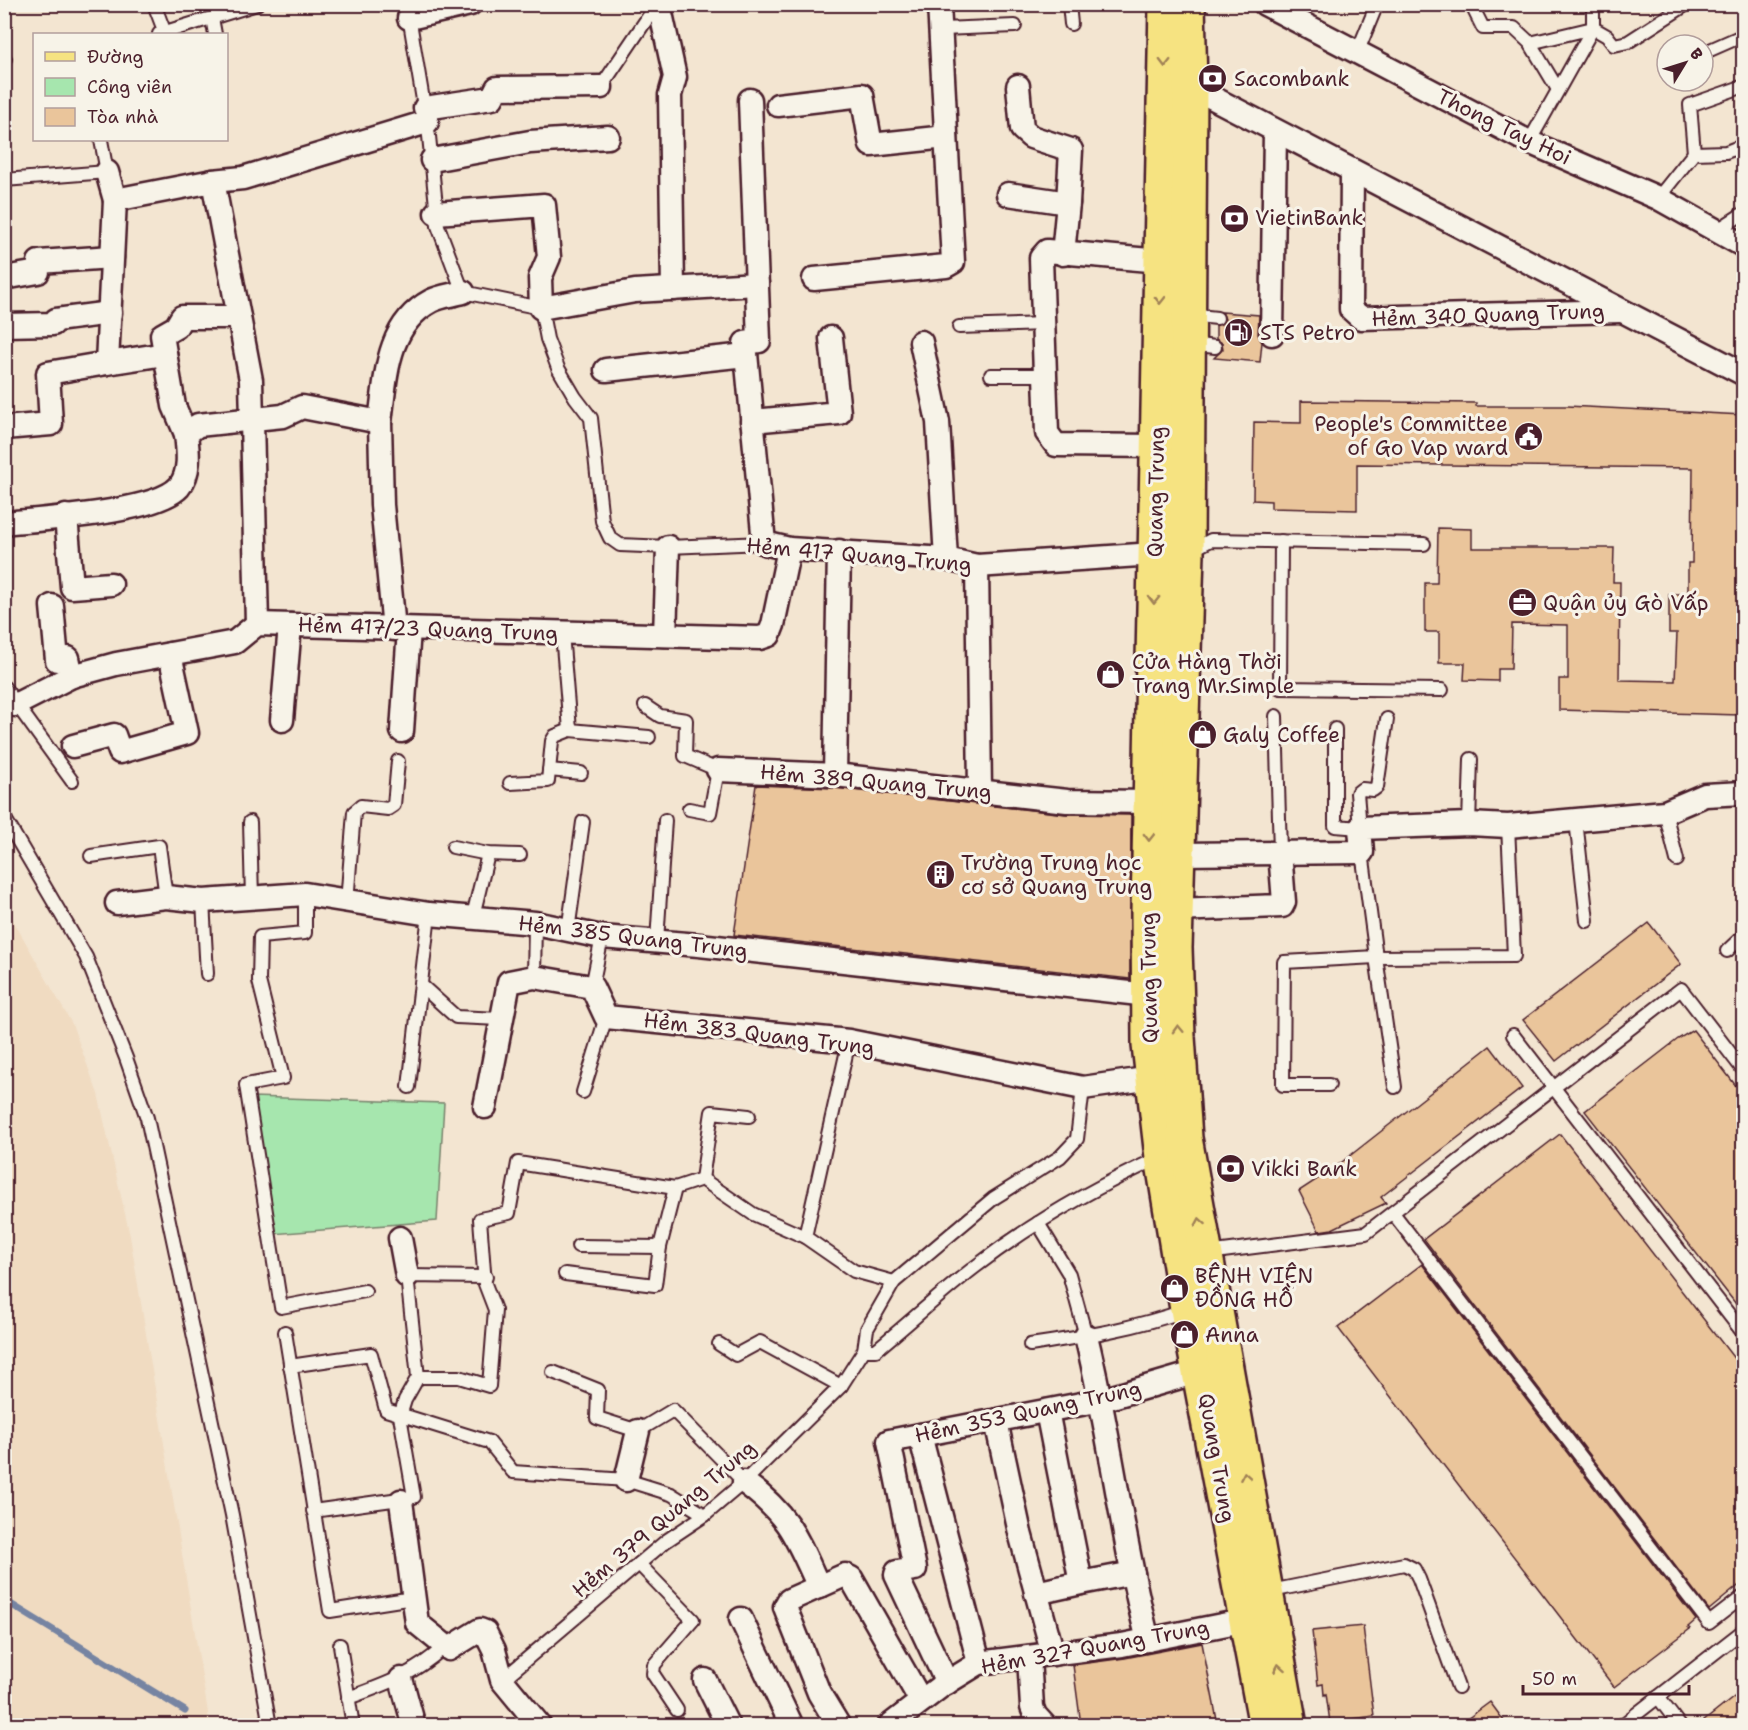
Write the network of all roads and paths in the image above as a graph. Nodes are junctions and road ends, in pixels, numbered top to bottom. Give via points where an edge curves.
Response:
1 (154, 4) edge
2 (256, 4) edge
3 (470, 4) edge
4 (658, 4) edge
5 (939, 4) edge
6 (1070, 4) edge
7 (1166, 4) edge
8 (1188, 4) edge
9 (1265, 4) edge
10 (1377, 4) edge
11 (1471, 4) edge
12 (1593, 4) edge
13 (1685, 5) edge
14 (408, 11) edge
15 (212, 18) junction
16 (1071, 24) dead end
17 (1015, 26) dead end
18 (1593, 28) junction
19 (942, 29) junction
20 (162, 33) edge
21 (165, 33) edge
22 (215, 33) edge
23 (1743, 35) edge
24 (1530, 43) junction
25 (1715, 48) edge
26 (1357, 53) junction
27 (1018, 86) dead end
28 (1190, 86) junction
29 (1743, 86) edge
30 (601, 87) joint
31 (1557, 88) junction
32 (750, 100) dead end
33 (778, 105) dead end
34 (426, 115) junction
35 (1275, 130) junction
36 (608, 136) dead end
37 (946, 137) junction
38 (101, 141) edge
39 (1529, 142) junction
40 (1743, 145) edge
41 (1694, 153) junction
42 (432, 160) junction
43 (1352, 171) junction
44 (107, 172) junction
45 (4, 180) edge
46 (213, 181) junction
47 (1008, 194) dead end
48 (1658, 198) junction
49 (115, 201) junction
50 (1068, 203) junction
51 (436, 213) junction
52 (1743, 213) edge
53 (1716, 231) junction
54 (1743, 246) edge
55 (1063, 254) junction
56 (112, 257) junction
57 (1161, 261) junction
58 (4, 278) edge
59 (814, 279) dead end
60 (757, 284) junction
61 (673, 289) junction
62 (463, 292) junction
63 (541, 308) junction
64 (1623, 311) junction
65 (110, 313) junction
66 (239, 317) junction
67 (1043, 324) junction
68 (4, 325) edge
69 (959, 327) dead end
70 (1272, 334) dead end
71 (831, 338) dead end
72 (921, 342) dead end
73 (165, 354) junction
74 (746, 356) junction
75 (107, 363) junction
76 (606, 370) dead end
77 (1743, 374) edge
78 (991, 375) dead end
79 (1045, 375) junction
80 (252, 419) junction
81 (380, 422) junction
82 (752, 422) junction
83 (4, 428) edge
84 (186, 434) junction
85 (1156, 446) junction
86 (66, 516) junction
87 (4, 523) edge
88 (1281, 541) junction
89 (764, 543) junction
90 (1424, 544) dead end
91 (668, 547) junction
92 (789, 549) junction
93 (839, 551) junction
94 (1186, 553) junction
95 (1154, 554) junction
96 (946, 559) junction
97 (977, 566) junction
98 (111, 584) dead end
99 (52, 606) dead end
100 (257, 624) junction
101 (290, 625) junction
102 (402, 629) junction
103 (562, 633) junction
104 (665, 635) junction
105 (170, 654) junction
106 (72, 676) junction
107 (1442, 690) dead end
108 (10, 696) edge
109 (645, 706) dead end
110 (1276, 716) dead end
111 (1387, 719) dead end
112 (282, 720) dead end
113 (1335, 729) dead end
114 (570, 730) junction
115 (402, 731) dead end
116 (649, 737) dead end
117 (73, 746) dead end
118 (1471, 759) dead end
119 (398, 760) dead end
120 (549, 770) junction
121 (718, 770) junction
122 (581, 773) dead end
123 (835, 775) junction
124 (72, 781) dead end
125 (510, 783) dead end
126 (980, 791) junction
127 (1743, 793) edge
128 (1150, 802) junction
129 (689, 809) dead end
130 (1665, 813) junction
131 (4, 817) edge
132 (665, 820) dead end
133 (1576, 820) junction
134 (250, 822) dead end
135 (583, 822) dead end
136 (1468, 824) junction
137 (1508, 826) junction
138 (1360, 828) junction
139 (453, 847) dead end
140 (1280, 852) junction
141 (1362, 852) junction
142 (488, 854) junction
143 (1180, 854) junction
144 (520, 855) dead end
145 (91, 856) dead end
146 (1677, 860) dead end
147 (305, 894) junction
148 (166, 897) junction
149 (252, 898) junction
150 (203, 901) junction
151 (117, 903) dead end
152 (347, 903) junction
153 (1176, 910) junction
154 (429, 914) junction
155 (472, 920) junction
156 (1587, 921) dead end
157 (535, 923) junction
158 (568, 931) junction
159 (1743, 935) edge
160 (602, 937) junction
161 (657, 941) junction
162 (1727, 951) dead end
163 (1376, 957) junction
164 (207, 974) dead end
165 (534, 977) junction
166 (422, 986) junction
167 (592, 987) junction
168 (1148, 994) junction
169 (606, 1017) junction
170 (500, 1019) junction
171 (1513, 1035) dead end
172 (849, 1041) junction
173 (1743, 1071) edge
174 (1167, 1076) junction
175 (1329, 1085) dead end
176 (409, 1087) dead end
177 (1395, 1087) dead end
178 (1083, 1088) junction
179 (1554, 1088) junction
180 (583, 1092) dead end
181 (485, 1107) dead end
182 (749, 1116) dead end
183 (1162, 1157) junction
184 (702, 1179) junction
185 (675, 1188) junction
186 (1392, 1213) junction
187 (1038, 1223) junction
188 (805, 1237) junction
189 (400, 1238) dead end
190 (578, 1246) dead end
191 (660, 1247) junction
192 (1206, 1253) junction
193 (565, 1274) dead end
194 (407, 1276) junction
195 (486, 1277) junction
196 (894, 1282) junction
197 (365, 1291) dead end
198 (1187, 1309) junction
199 (285, 1332) dead end
200 (1743, 1334) edge
201 (1086, 1336) junction
202 (719, 1344) dead end
203 (1030, 1345) dead end
204 (864, 1350) junction
205 (290, 1366) junction
206 (1201, 1371) junction
207 (553, 1372) dead end
208 (417, 1377) junction
209 (841, 1386) junction
210 (1102, 1400) junction
211 (1047, 1411) junction
212 (400, 1416) junction
213 (996, 1421) junction
214 (638, 1431) junction
215 (920, 1435) junction
216 (626, 1480) junction
217 (744, 1482) junction
218 (401, 1501) junction
219 (313, 1511) junction
220 (705, 1515) junction
221 (639, 1564) junction
222 (1133, 1573) junction
223 (1081, 1583) junction
224 (819, 1587) junction
225 (1266, 1592) junction
226 (1036, 1593) junction
227 (1743, 1596) edge
228 (413, 1598) junction
229 (741, 1619) dead end
230 (1247, 1620) junction
231 (1743, 1630) edge
232 (1148, 1640) junction
233 (340, 1646) dead end
234 (444, 1647) junction
235 (1053, 1654) junction
236 (1029, 1657) junction
237 (979, 1663) junction
238 (401, 1679) junction
239 (502, 1680) junction
240 (705, 1680) dead end
241 (947, 1683) junction
242 (1458, 1688) dead end
243 (1658, 1697) junction
244 (348, 1698) junction
245 (677, 1710) dead end
246 (915, 1713) edge
247 (270, 1725) edge
248 (353, 1725) edge
249 (414, 1725) edge
250 (540, 1725) edge
251 (728, 1725) edge
252 (792, 1725) edge
253 (839, 1725) edge
254 (889, 1725) edge
255 (1045, 1725) edge
256 (1266, 1725) edge
257 (1290, 1725) edge
258 (1621, 1725) edge
259 (1680, 1725) edge

1 - 20 lane
2 - 15 lane
3 - 14 street
4 - 30 lane
4 - 61 street via 675,77 670,95
5 - 19 street
6 - 16 lane
7 -> 57 main road, Quang Trung
8 - 28 main road, Quang Trung
9 - 26 street, Thong Tay Hoi
10 - 26 lane
11 - 24 lane via 1483,27 1514,28
12 - 18 lane
13 - 18 lane via 1628,42 1614,45
14 - 34 lane
15 - 21 lane
15 - 22 lane
17 - 19 lane
18 - 24 lane
18 - 31 lane
19 - 37 street
23 - 25 lane
24 - 31 lane
26 - 39 street, Thong Tay Hoi
27 - 50 street via 1022,129 1031,137 1071,150
28 - 35 street, Hẻm 340 Quang Trung
28 - 94 main road, Quang Trung via 1202,331
29 - 41 lane via 1690,105
30 - 34 street via 497,88 492,98
31 - 39 lane
32 - 60 street
33 - 37 street via 862,95 870,145
34 - 42 lane
34 - 46 street via 243,178
35 - 43 street, Hẻm 340 Quang Trung
35 - 70 street
36 - 42 street via 530,142
37 - 59 street via 953,262 946,266
38 - 44 lane
39 - 48 street, Thong Tay Hoi
40 - 41 lane via 1726,152
41 - 48 lane
42 - 51 lane
43 - 64 street, Hẻm 340 Quang Trung
43 - 64 street, Hẻm 340 Quang Trung via 1351,309 1361,318
44 - 45 lane
44 - 49 street
46 - 49 street
46 - 66 street
47 - 50 street
48 - 53 street, Thong Tay Hoi
49 - 56 street
50 - 55 street
51 - 62 lane
51 - 63 street via 544,205 549,257 540,278
52 - 53 lane
53 - 54 street, Thong Tay Hoi
55 - 57 street
55 - 67 street via 1047,251 1041,258
56 - 58 street via 39,262 38,272
56 - 65 street
57 -> 85 main road, Quang Trung
60 - 61 street
60 - 74 street via 759,340 745,343
61 - 63 street via 635,291
62 - 63 lane
62 - 81 street via 431,301 406,322 388,354
63 - 91 lane, Hẻm 417 Quang Trung via 558,368 591,418 602,521 610,538 620,545
64 - 77 street, Hẻm 340 Quang Trung
65 - 68 street via 56,320 53,324
65 - 75 street
66 - 73 street via 182,317 176,327 162,336
66 - 80 street via 251,380
67 - 69 lane
67 - 79 street
71 - 82 street via 839,413
72 - 96 street via 938,422
73 - 75 street
73 - 84 street via 174,406
74 - 76 street
74 - 82 street
75 - 83 street via 48,373 51,424
78 - 79 lane
79 - 85 street via 1047,433 1056,445
80 - 81 street via 283,416 302,407
80 - 84 street via 198,424
80 - 100 street
81 - 102 street via 382,505
82 - 89 street
84 - 86 street via 189,463 180,486 163,499
85 - 95 main road, Quang Trung
86 - 87 street
86 - 98 street via 72,587
88 - 90 lane
88 - 94 lane via 1211,540
88 - 107 lane via 1280,688
89 - 91 lane, Hẻm 417 Quang Trung
89 - 92 street, Hẻm 417 Quang Trung
91 - 104 street
92 - 93 street, Hẻm 417 Quang Trung
92 - 104 street, Hẻm 417/23 Quang Trung via 770,635
93 - 96 street, Hẻm 417 Quang Trung
93 - 123 street
94 - 95 main road
94 - 143 main road, Quang Trung
95 - 97 street, Hẻm 417 Quang Trung
95 -> 128 main road, Quang Trung
96 - 97 street, Hẻm 417 Quang Trung
97 - 126 street
99 - 106 street via 57,660 68,658
100 - 101 street, Hẻm 417/23 Quang Trung
100 - 105 street via 235,642
101 - 102 street, Hẻm 417/23 Quang Trung
101 - 112 street
102 - 103 street, Hẻm 417/23 Quang Trung
102 - 115 street
103 - 104 street, Hẻm 417/23 Quang Trung
103 - 114 lane
105 - 106 street
105 - 117 street via 187,733 120,752 114,735
106 - 108 street
108 - 124 lane
109 - 121 lane, Hẻm 389 Quang Trung via 660,716 686,720 685,756
110 - 140 lane
111 - 138 lane via 1377,787 1357,793
113 - 138 lane via 1335,826
114 - 116 lane
114 - 120 lane via 552,741
118 - 136 lane
119 - 152 lane via 394,805 361,806 354,812
120 - 122 lane
120 - 125 lane via 548,781
121 - 123 street, Hẻm 389 Quang Trung
121 - 129 lane via 710,813
123 - 126 street, Hẻm 389 Quang Trung
126 - 128 street, Hẻm 389 Quang Trung via 1067,801
127 - 130 street via 1705,795
128 -> 168 main road, Quang Trung
130 - 133 street
130 - 146 lane
131 - 247 lane via 86,957 147,1118 232,1515
132 - 161 lane
133 - 137 street
133 - 156 lane
134 - 149 lane
135 - 158 lane
136 - 137 street
136 - 138 street
137 - 163 lane via 1514,956
138 - 141 street
139 - 142 lane
140 - 141 street
140 - 143 street
140 - 153 street via 1282,906
141 - 163 lane
142 - 144 lane
142 - 155 lane
143 - 153 main road, Quang Trung
145 - 148 lane via 159,846
147 - 149 street, Hẻm 385 Quang Trung
147 - 152 street, Hẻm 385 Quang Trung
147 - 197 lane via 305,933 260,937 259,981 283,1078 246,1085 281,1307
148 - 150 street, Hẻm 385 Quang Trung
148 - 151 street, Hẻm 385 Quang Trung
149 - 150 street, Hẻm 385 Quang Trung
150 - 164 lane
152 - 154 street, Hẻm 385 Quang Trung
174 -> 153 main road, Quang Trung
154 - 155 street, Hẻm 385 Quang Trung
154 - 166 lane
155 - 157 street, Hẻm 385 Quang Trung
157 - 158 street, Hẻm 385 Quang Trung
157 - 165 lane
158 - 160 street, Hẻm 385 Quang Trung
159 - 162 lane
160 - 161 street, Hẻm 385 Quang Trung
160 - 167 lane
161 - 168 street, Hẻm 385 Quang Trung
163 - 175 lane via 1284,962 1282,1085
163 - 177 lane
165 - 167 street
165 - 170 street via 509,982
166 - 170 lane via 456,1017
166 - 176 lane
167 - 169 street
168 - 174 main road, Quang Trung
169 - 172 street, Hẻm 383 Quang Trung
169 - 180 lane
170 - 181 street
171 - 179 lane
172 - 178 street, Hẻm 383 Quang Trung
172 - 188 lane
173 - 179 lane via 1681,989
174 - 178 street, Hẻm 383 Quang Trung
174 - 183 main road, Quang Trung
192 -> 174 main road, Quang Trung via 1185,1138
178 - 196 lane via 1077,1139 1060,1157 994,1198
179 - 186 lane
179 - 200 lane
182 - 184 lane via 712,1112
183 - 187 lane via 1112,1179
183 - 198 main road, Quang Trung
184 - 185 lane
184 - 188 lane via 753,1214
185 - 191 lane
185 - 195 lane via 518,1163 509,1213 480,1219
186 - 192 lane via 1366,1233
186 - 227 lane via 1709,1623
187 - 201 lane via 1069,1274
187 - 204 lane via 975,1267 876,1350
188 - 196 lane via 854,1271
189 - 194 street
190 - 191 lane
191 - 193 lane via 656,1286
225 -> 192 main road, Quang Trung
194 - 195 lane
194 - 208 lane
195 - 208 lane via 495,1310 489,1386 459,1377
196 - 204 lane, Hẻm 379 Quang Trung via 867,1329
198 - 201 lane via 1158,1320
198 - 206 main road, Quang Trung
199 - 205 lane
201 - 203 lane
201 - 210 street
202 - 209 lane via 736,1355 760,1342
204 - 209 lane, Hẻm 379 Quang Trung
205 - 212 lane via 371,1354 386,1410
205 - 219 lane
206 - 210 street, Hẻm 353 Quang Trung
206 - 230 main road, Quang Trung
207 - 214 lane via 598,1390 597,1418
208 - 212 lane
209 - 217 lane, Hẻm 379 Quang Trung
210 - 211 street, Hẻm 353 Quang Trung
210 - 222 street
211 - 213 street, Hẻm 353 Quang Trung
211 - 223 street
212 - 216 lane via 489,1442 513,1472
212 - 218 lane via 414,1497
213 - 215 street, Hẻm 353 Quang Trung
213 - 226 street
214 - 216 street
214 - 217 lane via 673,1410
215 - 237 street
215 - 241 street, Hẻm 353 Quang Trung via 889,1441 915,1569 896,1575
216 - 220 lane via 671,1494
217 - 220 lane, Hẻm 379 Quang Trung
217 - 224 street via 772,1502 789,1524
218 - 219 lane
218 - 228 street
219 - 228 lane via 330,1611
220 - 221 lane, Hẻm 379 Quang Trung
221 - 239 lane, Hẻm 379 Quang Trung
221 - 245 lane via 693,1620 654,1665 653,1674
222 - 223 street
222 - 232 street
223 - 226 street
224 - 246 street via 849,1575
224 - 253 street via 789,1600 785,1607 819,1693
225 - 242 lane via 1404,1564 1414,1569
257 -> 225 main road, Quang Trung
226 - 235 street
228 - 234 street via 417,1623
229 - 252 street
230 - 232 street, Hẻm 327 Quang Trung
230 - 256 main road, Quang Trung
231 - 243 lane
232 - 235 street, Hẻm 327 Quang Trung
233 - 244 lane
234 - 238 lane via 424,1666
234 - 239 street via 453,1647 482,1630 494,1650
235 - 236 street, Hẻm 327 Quang Trung
236 - 237 street, Hẻm 327 Quang Trung
236 - 255 street via 1032,1707
237 - 241 street, Hẻm 327 Quang Trung
238 - 244 lane
238 - 249 street
239 - 250 street
240 - 251 street
241 - 246 street, Hẻm 327 Quang Trung
243 - 258 lane
243 - 259 lane
244 - 248 lane
246 - 254 street, Hẻm 327 Quang Trung

